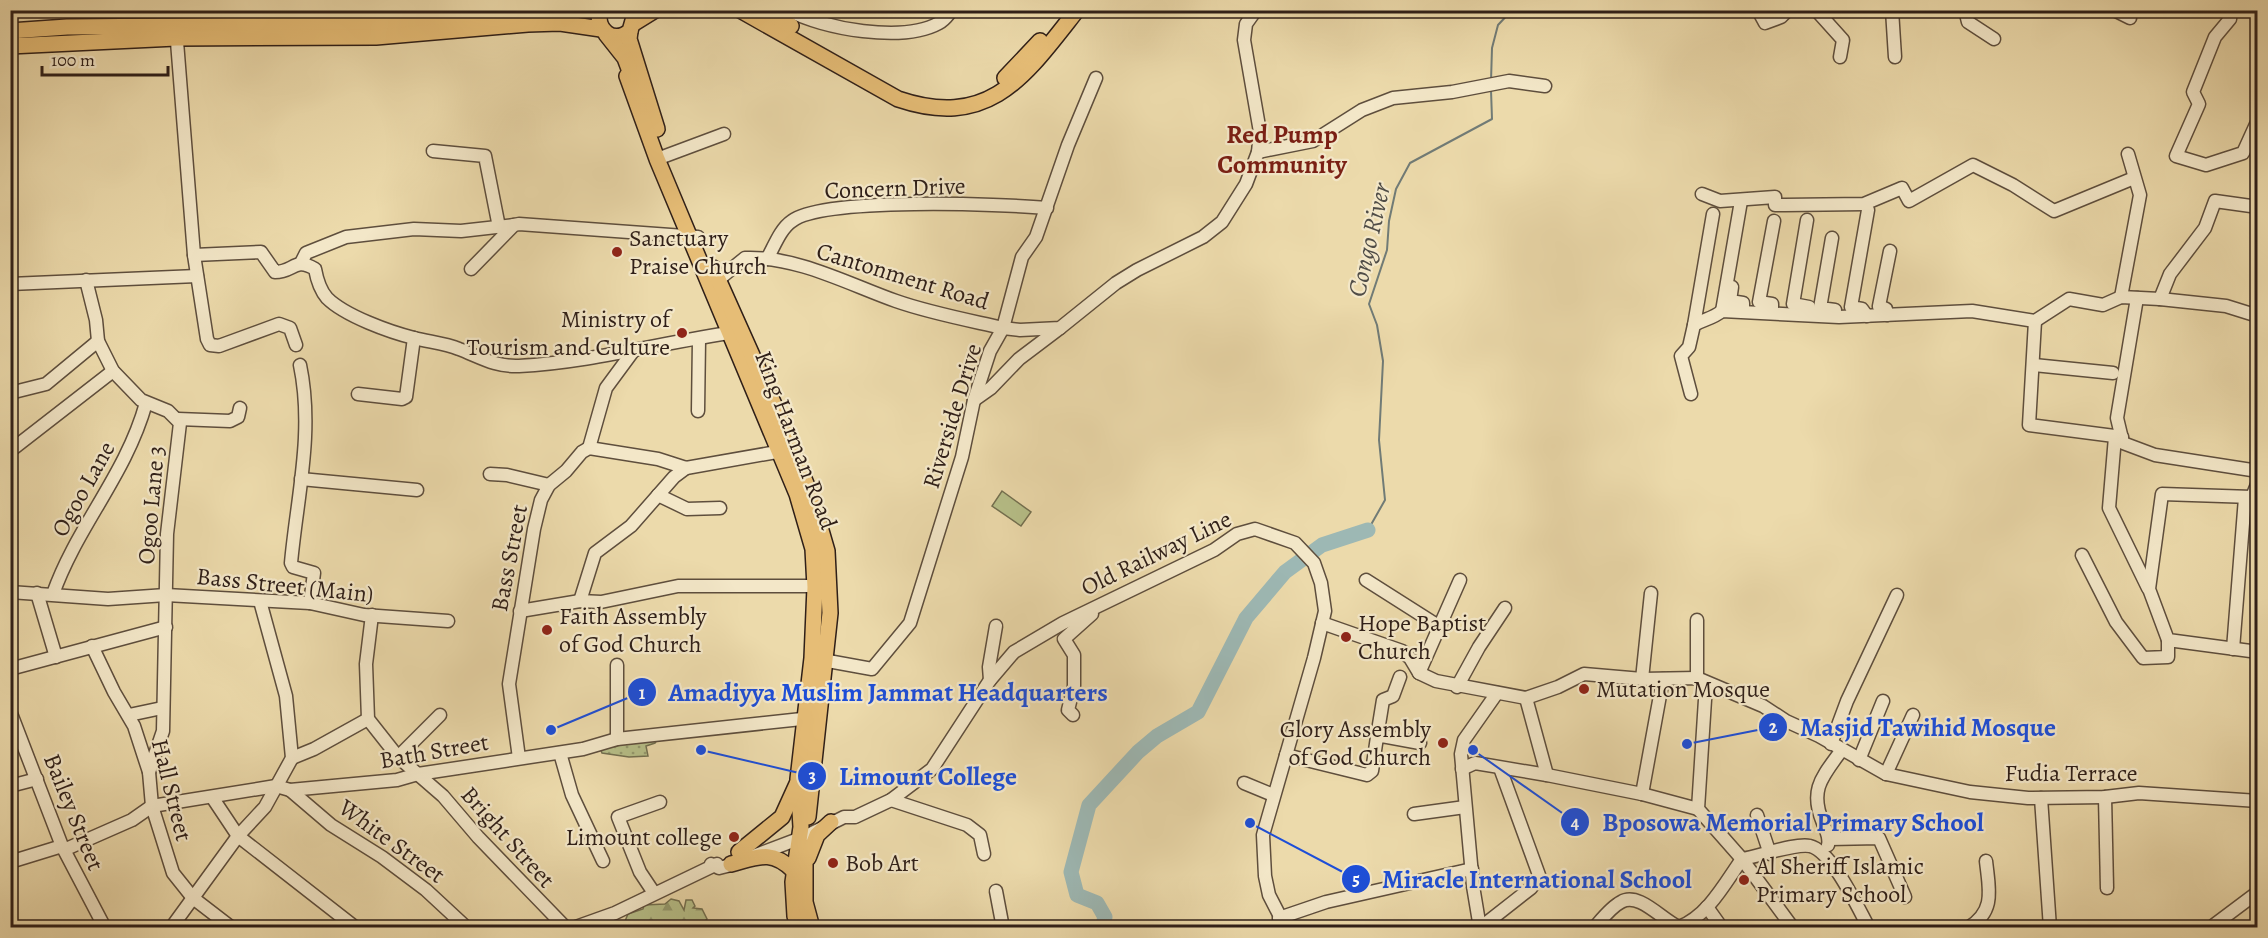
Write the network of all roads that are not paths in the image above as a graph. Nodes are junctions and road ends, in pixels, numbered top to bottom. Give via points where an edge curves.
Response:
1 (537, 10) edge
2 (600, 10) edge
3 (655, 10) edge
4 (740, 10) edge
5 (765, 10) edge
6 (789, 10) edge
7 (952, 10) edge
8 (1064, 10) edge
9 (1077, 10) edge
10 (1256, 10) edge
11 (1788, 10) edge
12 (1816, 10) edge
13 (1892, 10) edge
14 (1965, 10) edge
15 (2114, 10) edge
16 (2231, 10) edge
17 (1759, 12) dead end
18 (475, 13) edge
19 (2130, 18) dead end
20 (632, 21) edge
21 (372, 24) edge
22 (10, 31) edge
23 (603, 31) junction
24 (176, 32) junction
25 (1994, 39) dead end
26 (10, 46) edge
27 (1840, 57) dead end
28 (1894, 57) dead end
29 (1096, 78) dead end
30 (1545, 86) dead end
31 (2258, 120) edge
32 (724, 134) dead end
33 (433, 151) dead end
34 (1258, 152) junction
35 (2128, 154) dead end
36 (662, 157) junction
37 (2134, 178) junction
38 (1702, 194) dead end
39 (1741, 201) junction
40 (2258, 207) edge
41 (1047, 208) junction
42 (1868, 210) dead end
43 (1713, 214) dead end
44 (1744, 218) dead end
45 (1807, 220) dead end
46 (1774, 221) dead end
47 (514, 225) junction
48 (499, 227) junction
49 (694, 237) junction
50 (1832, 238) dead end
51 (1890, 251) dead end
52 (194, 255) junction
53 (767, 259) junction
54 (301, 263) junction
55 (471, 269) dead end
56 (197, 276) junction
57 (86, 280) junction
58 (714, 282) junction
59 (10, 284) edge
60 (2121, 297) junction
61 (2137, 298) junction
62 (2160, 299) junction
63 (1722, 311) junction
64 (1743, 311) junction
65 (1772, 312) junction
66 (1809, 314) junction
67 (1887, 315) junction
68 (1867, 316) junction
69 (2258, 316) edge
70 (1839, 317) junction
71 (2035, 321) junction
72 (1694, 325) junction
73 (1004, 328) junction
74 (1060, 328) junction
75 (737, 332) junction
76 (414, 338) junction
77 (699, 340) junction
78 (98, 341) junction
79 (296, 345) dead end
80 (634, 350) junction
81 (2034, 364) junction
82 (300, 365) dead end
83 (113, 372) junction
84 (2113, 373) dead end
85 (10, 393) edge
86 (358, 394) dead end
87 (1691, 394) dead end
88 (974, 400) junction
89 (146, 403) junction
90 (240, 408) dead end
91 (698, 411) dead end
92 (178, 419) junction
93 (2118, 437) junction
94 (589, 448) junction
95 (10, 451) edge
96 (786, 451) junction
97 (686, 468) junction
98 (2258, 471) edge
99 (490, 474) dead end
100 (301, 479) junction
101 (2258, 482) edge
102 (549, 485) junction
103 (417, 490) dead end
104 (658, 495) junction
105 (2252, 497) edge
106 (720, 508) dead end
107 (2082, 555) dead end
108 (1366, 580) dead end
109 (1460, 580) dead end
110 (822, 586) junction
111 (2149, 589) junction
112 (10, 592) edge
113 (37, 593) junction
114 (1651, 593) dead end
115 (53, 594) junction
116 (166, 595) junction
117 (1897, 595) dead end
118 (260, 601) junction
119 (580, 601) junction
120 (310, 603) junction
121 (1104, 603) junction
122 (1505, 608) dead end
123 (520, 611) junction
124 (372, 615) junction
125 (1697, 620) dead end
126 (448, 621) dead end
127 (1322, 623) junction
128 (996, 626) dead end
129 (166, 627) junction
130 (1440, 627) junction
131 (2168, 640) junction
132 (92, 646) junction
133 (2233, 649) junction
134 (2258, 652) edge
135 (56, 657) junction
136 (818, 659) junction
137 (617, 665) dead end
138 (10, 669) edge
139 (1419, 674) junction
140 (1400, 677) dead end
141 (1663, 678) junction
142 (1642, 679) junction
143 (990, 680) junction
144 (1702, 681) junction
145 (1457, 687) junction
146 (1497, 693) junction
147 (1526, 698) junction
148 (1883, 701) dead end
149 (162, 708) junction
150 (10, 711) edge
151 (129, 715) junction
152 (440, 715) dead end
153 (1073, 715) dead end
154 (1912, 715) dead end
155 (813, 718) junction
156 (368, 719) junction
157 (1377, 738) junction
158 (617, 739) junction
159 (1420, 744) dead end
160 (1836, 747) junction
161 (560, 753) junction
162 (1286, 755) junction
163 (398, 757) junction
164 (292, 758) junction
165 (519, 758) junction
166 (1859, 760) junction
167 (1462, 768) junction
168 (1500, 768) junction
169 (149, 772) junction
170 (418, 774) junction
171 (1886, 774) junction
172 (1547, 775) junction
173 (38, 779) junction
174 (805, 782) junction
175 (1244, 783) dead end
176 (10, 786) edge
177 (276, 786) junction
178 (290, 790) junction
179 (1642, 794) junction
180 (1273, 795) junction
181 (212, 797) junction
182 (2105, 797) junction
183 (2041, 798) junction
184 (891, 800) junction
185 (2258, 801) edge
186 (660, 802) dead end
187 (152, 806) junction
188 (1465, 807) junction
189 (1698, 809) junction
190 (1414, 814) dead end
191 (1757, 815) dead end
192 (832, 820) junction
193 (804, 831) junction
194 (238, 836) junction
195 (1829, 839) junction
196 (64, 848) junction
197 (984, 854) dead end
198 (1770, 854) junction
199 (1825, 855) junction
200 (735, 858) junction
201 (1742, 859) junction
202 (603, 861) dead end
203 (1986, 861) dead end
204 (10, 862) edge
205 (799, 868) junction
206 (1472, 869) junction
207 (2107, 888) dead end
208 (996, 891) dead end
209 (2258, 892) edge
210 (654, 893) junction
211 (1905, 897) dead end
212 (193, 898) junction
213 (1707, 907) junction
214 (1283, 923) edge
215 (105, 927) edge
216 (171, 927) edge
217 (232, 927) edge
218 (356, 927) edge
219 (467, 927) edge
220 (566, 927) edge
221 (573, 927) edge
222 (800, 927) edge
223 (812, 927) edge
224 (1003, 927) edge
225 (1480, 927) edge
226 (1594, 927) edge
227 (1722, 927) edge
228 (1793, 927) edge
229 (1869, 927) edge
230 (1968, 927) edge
231 (2050, 927) edge
232 (2214, 927) edge

1 - 18 main road
2 - 23 main road via 598,20
3 - 20 main road
4 - 9 main road via 898,99 944,109 972,106 1013,84
5 - 8 main road via 904,91 950,100 988,90 1009,76
6 - 7 street via 858,30 899,34 940,23
10 - 34 street via 1246,24 1244,40 1260,132
11 - 17 street via 1765,23
12 - 27 street via 1843,40
13 - 28 street
14 - 25 street via 1968,22
15 - 19 street
16 - 31 street via 2230,19 2215,37 2193,92 2199,104 2176,156 2205,165 2243,153
18 - 21 main road via 405,24
20 - 23 main road via 622,36
20 - 36 main road, King Harman Road via 629,39
21 - 23 main road via 560,23
21 - 24 main road
22 - 24 main road
23 - 36 main road, King Harman Road via 625,58 631,74 627,76
24 - 26 main road
24 - 52 street
29 - 41 street, Riverside Drive
30 - 34 street via 1509,81 1394,98 1362,110 1313,141
32 - 36 street
33 - 48 street via 485,156
34 - 74 street via 1243,191 1215,230 1137,270
35 - 37 street
36 - 49 main road, King Harman Road
37 - 39 street via 2054,211 2013,184 1972,165 1909,201 1902,188 1864,204 1775,205 1774,197 1756,196
37 - 60 street via 2140,195
38 - 39 street via 1720,201
39 - 63 street
40 - 62 street via 2215,201 2205,228 2170,274
41 - 53 street, Concern Drive via 828,208 792,221
41 - 73 street, Riverside Drive via 1036,237 1022,257
42 - 68 street via 1851,307 1862,309
43 - 72 street
44 - 64 street via 1730,301 1743,303
45 - 66 street via 1792,304 1809,307
46 - 65 street via 1759,302 1772,304
47 - 48 street
47 - 49 street via 562,225
47 - 55 street
48 - 54 street via 461,231 414,229 346,237 306,254
49 - 58 main road, King Harman Road
50 - 70 street via 1820,308 1839,310
51 - 67 street via 1879,306 1887,309
52 - 54 street via 261,252 275,272
52 - 56 street
53 - 58 street, Cantonment Road via 745,258
53 - 73 street, Cantonment Road via 863,286 896,301
54 - 76 street via 315,269 327,298 372,324
56 - 57 street
56 - 79 street via 210,345 219,346 279,324 290,327
57 - 59 street
57 - 78 street, Ogoo Lane 3
58 - 75 main road, King Harman Road
60 - 61 street
60 - 71 street via 2103,305 2069,299
61 - 62 street
61 - 93 street via 2117,418
62 - 69 street via 2226,306
63 - 64 street
63 - 72 street
64 - 65 street
65 - 66 street
66 - 70 street
67 - 68 street
67 - 71 street via 1972,311
68 - 70 street
71 - 81 street
72 - 87 street via 1689,347 1681,356
73 - 74 street, Cantonment Road
73 - 88 street, Riverside Drive via 990,351
74 - 88 street
75 - 77 street
75 - 96 main road, King Harman Road
76 - 80 street via 460,349 496,365 519,366
76 - 86 street via 406,397
77 - 80 street
77 - 91 street
78 - 83 street, Ogoo Lane 3
78 - 85 street via 46,384
80 - 94 street via 606,388
81 - 84 street
81 - 93 street via 2029,425
82 - 100 street via 307,408
83 - 89 street, Ogoo Lane 3
83 - 95 street
88 - 136 street, Riverside Drive via 962,457 910,623 872,669
89 - 92 street, Ogoo Lane 3
89 - 115 street, Ogoo Lane via 124,462 61,572
90 - 92 street via 238,417 230,421
92 - 116 street, Ogoo Lane 3 via 167,534
93 - 98 street via 2123,443 2155,455
93 - 111 street via 2109,508
94 - 97 street via 658,459
94 - 102 street, Bass Street
96 - 97 street
96 - 110 main road, King Harman Road via 822,532 827,551
97 - 104 street
99 - 102 street
100 - 103 street
100 - 120 street via 291,563 314,573
101 - 105 street
102 - 123 street, Bass Street via 534,529
104 - 106 street via 687,508
104 - 119 street via 631,526 595,553
105 - 111 street via 2162,494
105 - 133 street
107 - 131 street via 2116,622 2143,658 2168,657
108 - 130 street
109 - 130 street
110 - 119 street via 678,586 601,602
110 - 136 main road, King Harman Road via 830,613
111 - 131 street
112 - 113 street, Bass Street (Main)
113 - 115 street, Bass Street (Main)
113 - 135 street
114 - 142 street
115 - 116 street, Bass Street (Main) via 108,599
116 - 118 street, Bass Street (Main)
116 - 129 street, Ogoo Lane 3
117 - 160 street via 1847,701
118 - 120 street, Bass Street (Main)
118 - 164 street via 286,696
119 - 123 street
120 - 124 street, Bass Street (Main)
121 - 127 street, Old Railway Line via 1214,550 1237,534 1256,529 1286,538 1314,563 1323,596
121 - 143 street, Old Railway Line via 1033,639 1014,652
121 - 153 street via 1064,639 1074,655 1074,686 1068,710
122 - 145 street
123 - 165 street, Bass Street via 509,684
124 - 126 street, Bass Street (Main)
124 - 156 street via 366,664
125 - 144 street
127 - 139 street via 1402,651
127 - 162 street, Old Railway Line
128 - 143 street
129 - 132 street
129 - 149 street, Ogoo Lane 3
130 - 139 street
131 - 133 street
132 - 135 street
132 - 151 street, Hall Street
133 - 134 street
135 - 138 street
136 - 155 main road, King Harman Road
137 - 158 street
139 - 145 street
140 - 157 street via 1393,696 1383,700
141 - 142 street
141 - 144 street
141 - 179 street
142 - 147 street via 1584,674
143 - 184 street, Old Railway Line via 933,768
144 - 160 street, Fudia Terrace via 1763,706
144 - 189 street
145 - 146 street
146 - 147 street
146 - 167 street via 1464,740
147 - 172 street
148 - 166 street
149 - 151 street
149 - 169 street, Ogoo Lane 3 via 162,731
150 - 173 street, Bailey Street
151 - 169 street, Hall Street
152 - 163 street
154 - 171 street
155 - 158 street, Bath Street
155 - 174 main road, King Harman Road
156 - 163 street, Bright Street
156 - 164 street
157 - 159 street
157 - 162 street via 1372,771 1367,774
158 - 161 street, Bath Street
160 - 166 street, Fudia Terrace
160 - 195 street via 1816,790
161 - 165 street, Bath Street
161 - 202 street via 575,803
162 - 180 street, Old Railway Line
163 - 170 street, Bright Street
164 - 177 street
165 - 170 street, Bath Street
166 - 171 street, Fudia Terrace
167 - 168 street via 1475,763
167 - 188 street
168 - 172 street
168 - 225 street via 1539,875 1531,888
169 - 187 street, Hall Street
170 - 178 street, Bath Street via 397,780
170 - 220 street, Bright Street
171 - 183 street, Fudia Terrace via 1970,792
172 - 179 street
173 - 176 street
173 - 196 street, Bailey Street
174 - 192 main road via 816,812
174 - 193 main road, King Harman Road
174 - 200 main road via 782,817
175 - 180 street
177 - 178 street, Bath Street
177 - 181 street, Bath Street
177 - 194 street via 265,807
178 - 219 street, White Street via 331,825 426,890
179 - 189 street
180 - 214 street, Old Railway Line via 1263,835 1263,854 1269,895
181 - 187 street, Bath Street
181 - 194 street
182 - 183 street, Fudia Terrace
182 - 185 street, Fudia Terrace via 2139,793
182 - 207 street
183 - 231 street
184 - 192 street, Old Railway Line via 855,817
184 - 197 street via 967,825 980,835
186 - 210 street via 618,817 640,872
187 - 196 street, Bath Street via 132,820
187 - 212 street, Hall Street via 172,873
188 - 190 street
188 - 206 street
189 - 201 street
191 - 198 street
192 - 193 street, Old Railway Line
192 - 205 main road via 813,841
193 - 200 street, Old Railway Line
193 - 205 main road, King Harman Road
194 - 212 street
194 - 218 street
195 - 199 street
195 - 211 street via 1879,838
196 - 204 street, Bath Street
196 - 215 street, Bailey Street
198 - 199 street via 1809,846
198 - 201 street
199 - 229 street
200 - 205 main road via 770,855
200 - 210 street, Old Railway Line via 719,868 711,864
201 - 213 street
201 - 228 street
203 - 230 street via 1988,903 1981,920
205 - 222 main road, King Harman Road via 795,916
205 - 223 main road, King Harman Road
206 - 214 street via 1326,902
206 - 225 street
208 - 224 street
209 - 232 street
210 - 221 street, Old Railway Line via 615,913
212 - 216 street
212 - 217 street, Hall Street
213 - 226 street via 1679,927 1640,902 1624,900
213 - 227 street

